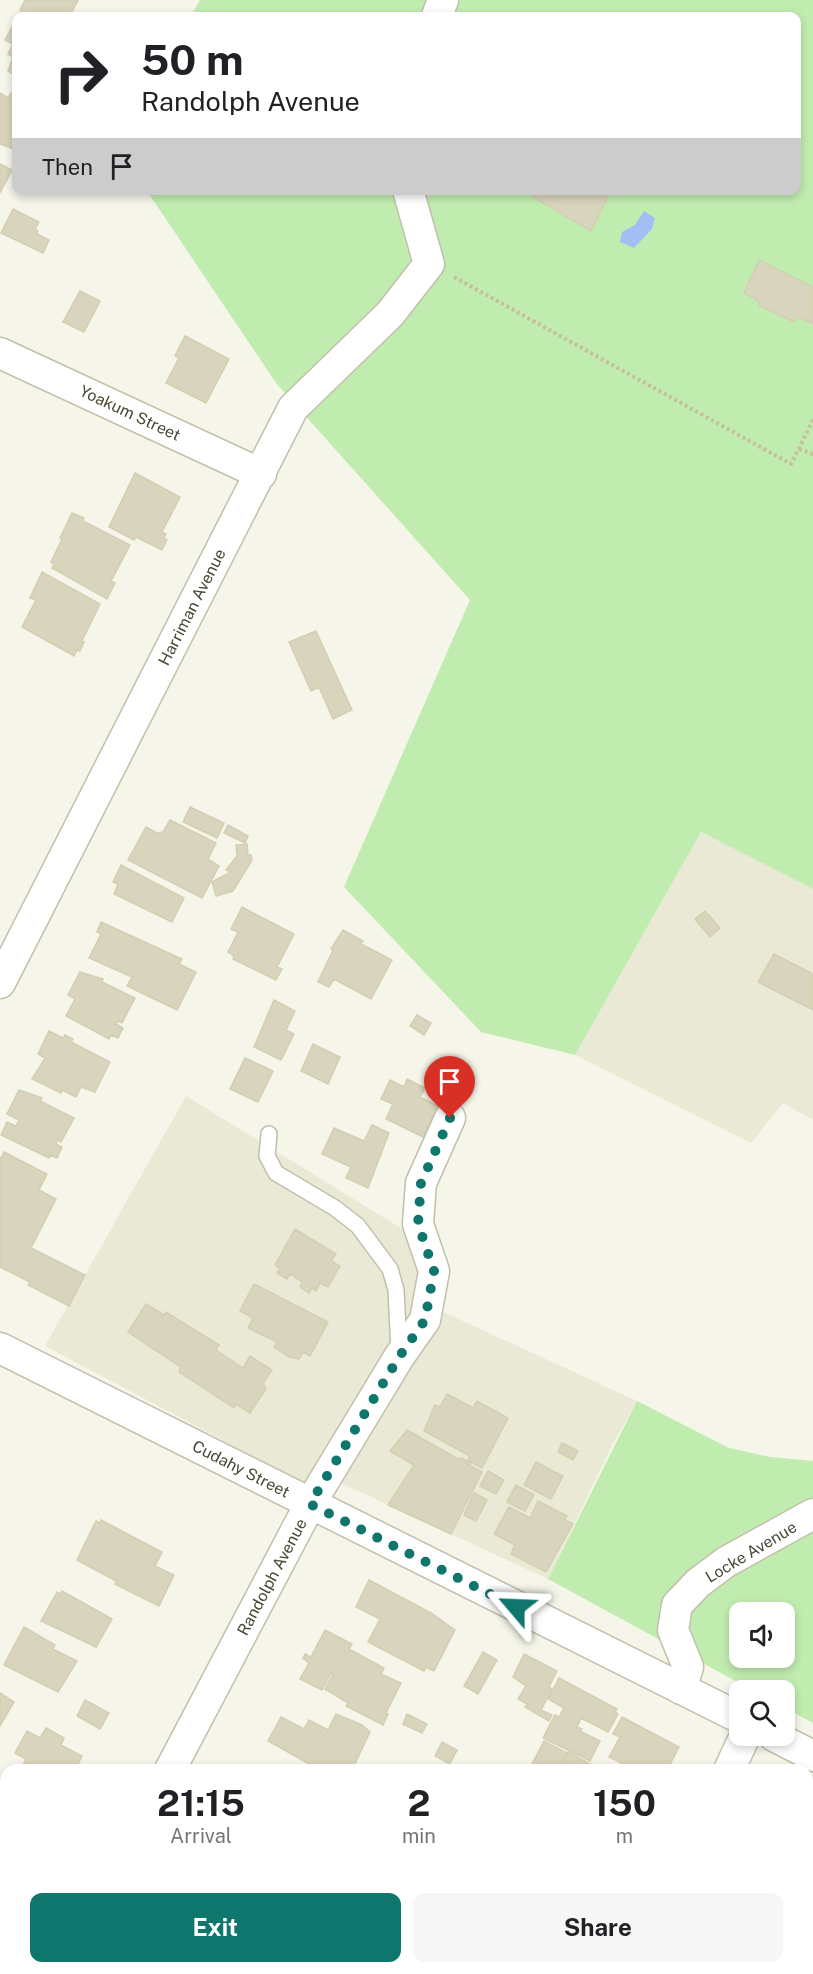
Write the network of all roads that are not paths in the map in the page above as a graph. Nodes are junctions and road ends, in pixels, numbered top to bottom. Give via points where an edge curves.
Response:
1 (409, 195) edge
2 (0, 353) edge
3 (261, 474) junction
4 (0, 983) edge
5 (450, 1118) dead end
6 (269, 1134) dead end
7 (0, 1348) edge
8 (399, 1357) junction
9 (310, 1504) junction
10 (813, 1514) edge
11 (681, 1689) junction
12 (729, 1713) edge
13 (740, 1746) edge
14 (794, 1746) edge
15 (813, 1756) edge
16 (173, 1764) edge
17 (732, 1764) edge

1 - 3 street, Harriman Avenue via 429,264 390,314 293,408
2 - 3 street, Yoakum Street
3 - 4 street, Harriman Avenue
5 - 8 street, Randolph Avenue via 421,1183 418,1224 434,1271 425,1320
6 - 8 lane via 267,1156 276,1173 358,1226 390,1269 396,1290
7 - 9 street, Cudahy Street
8 - 9 street, Randolph Avenue
9 - 11 street, Cudahy Street
9 - 16 street, Randolph Avenue
10 - 11 street, Locke Avenue via 726,1562 677,1605 673,1630 688,1667
11 - 12 street, Cudahy Street
13 - 17 street
14 - 15 street

